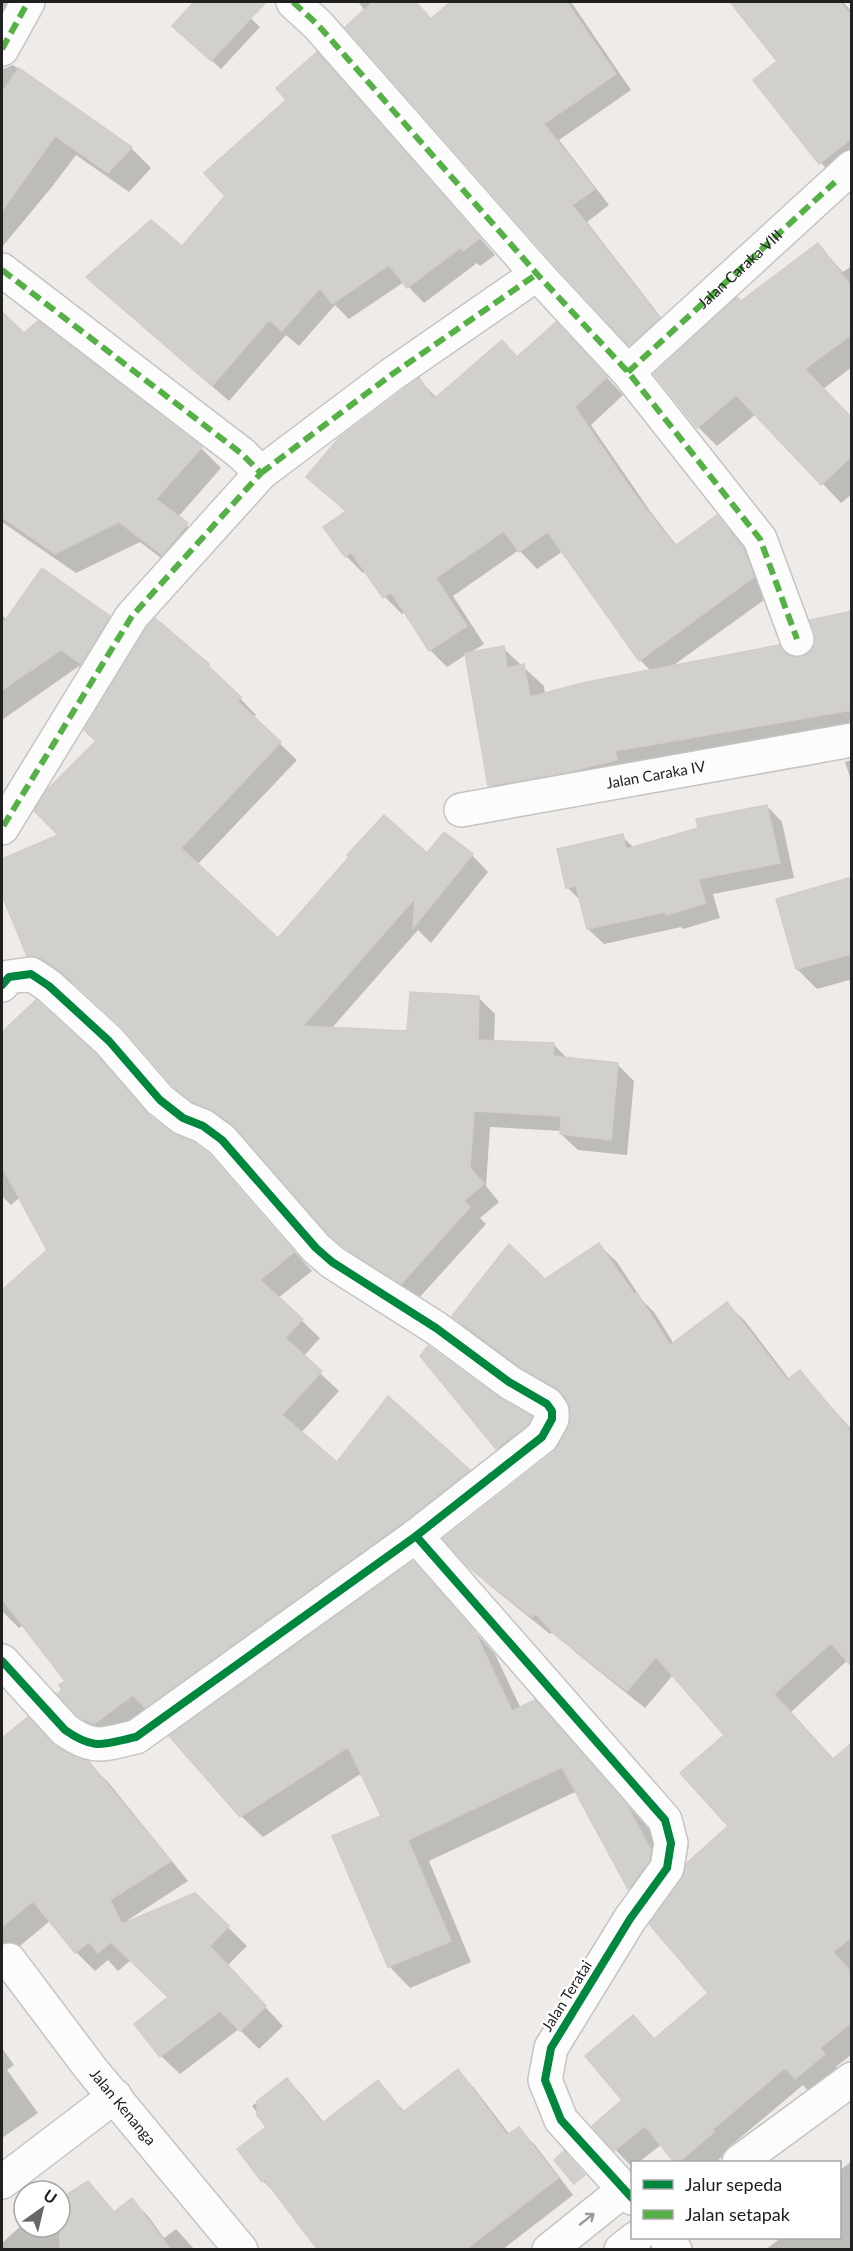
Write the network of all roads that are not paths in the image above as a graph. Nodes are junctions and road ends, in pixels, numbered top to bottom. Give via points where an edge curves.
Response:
1 (28, 2) edge
2 (292, 2) edge
3 (2, 49) edge
4 (846, 181) edge
5 (2, 270) edge
6 (537, 274) junction
7 (628, 372) junction
8 (261, 473) junction
9 (797, 639) dead end
10 (852, 740) edge
11 (461, 810) dead end
12 (2, 828) edge
13 (2, 985) edge
14 (416, 1536) junction
15 (2, 1661) edge
16 (9, 1960) dead end
17 (852, 2079) edge
18 (115, 2096) junction
19 (742, 2161) edge
20 (2, 2182) edge
21 (629, 2194) edge
22 (635, 2239) edge
23 (240, 2250) edge
24 (549, 2250) edge
25 (621, 2250) edge

1 - 3 street
2 - 6 street via 318,25
4 - 7 street, Jalan Caraka VIII
5 - 8 street via 242,454
6 - 7 street
6 - 8 street via 391,375
7 - 9 street via 760,539
8 - 12 street via 132,616
10 - 11 street, Jalan Caraka IV
13 - 14 street via 9,977 32,974 49,986 109,1041 160,1100 222,1140 332,1262 547,1404 552,1419 542,1437
14 - 15 street via 136,1737 96,1745 77,1738 65,1730
14 - 21 street, Jalan Teratai via 665,1820 671,1843 667,1868 630,1919 551,2048 545,2080 561,2120
16 - 18 street, Jalan Kenanga
17 - 19 street
18 - 20 street
18 - 23 street, Jalan Kenanga
24 -> 21 street
22 - 25 street

